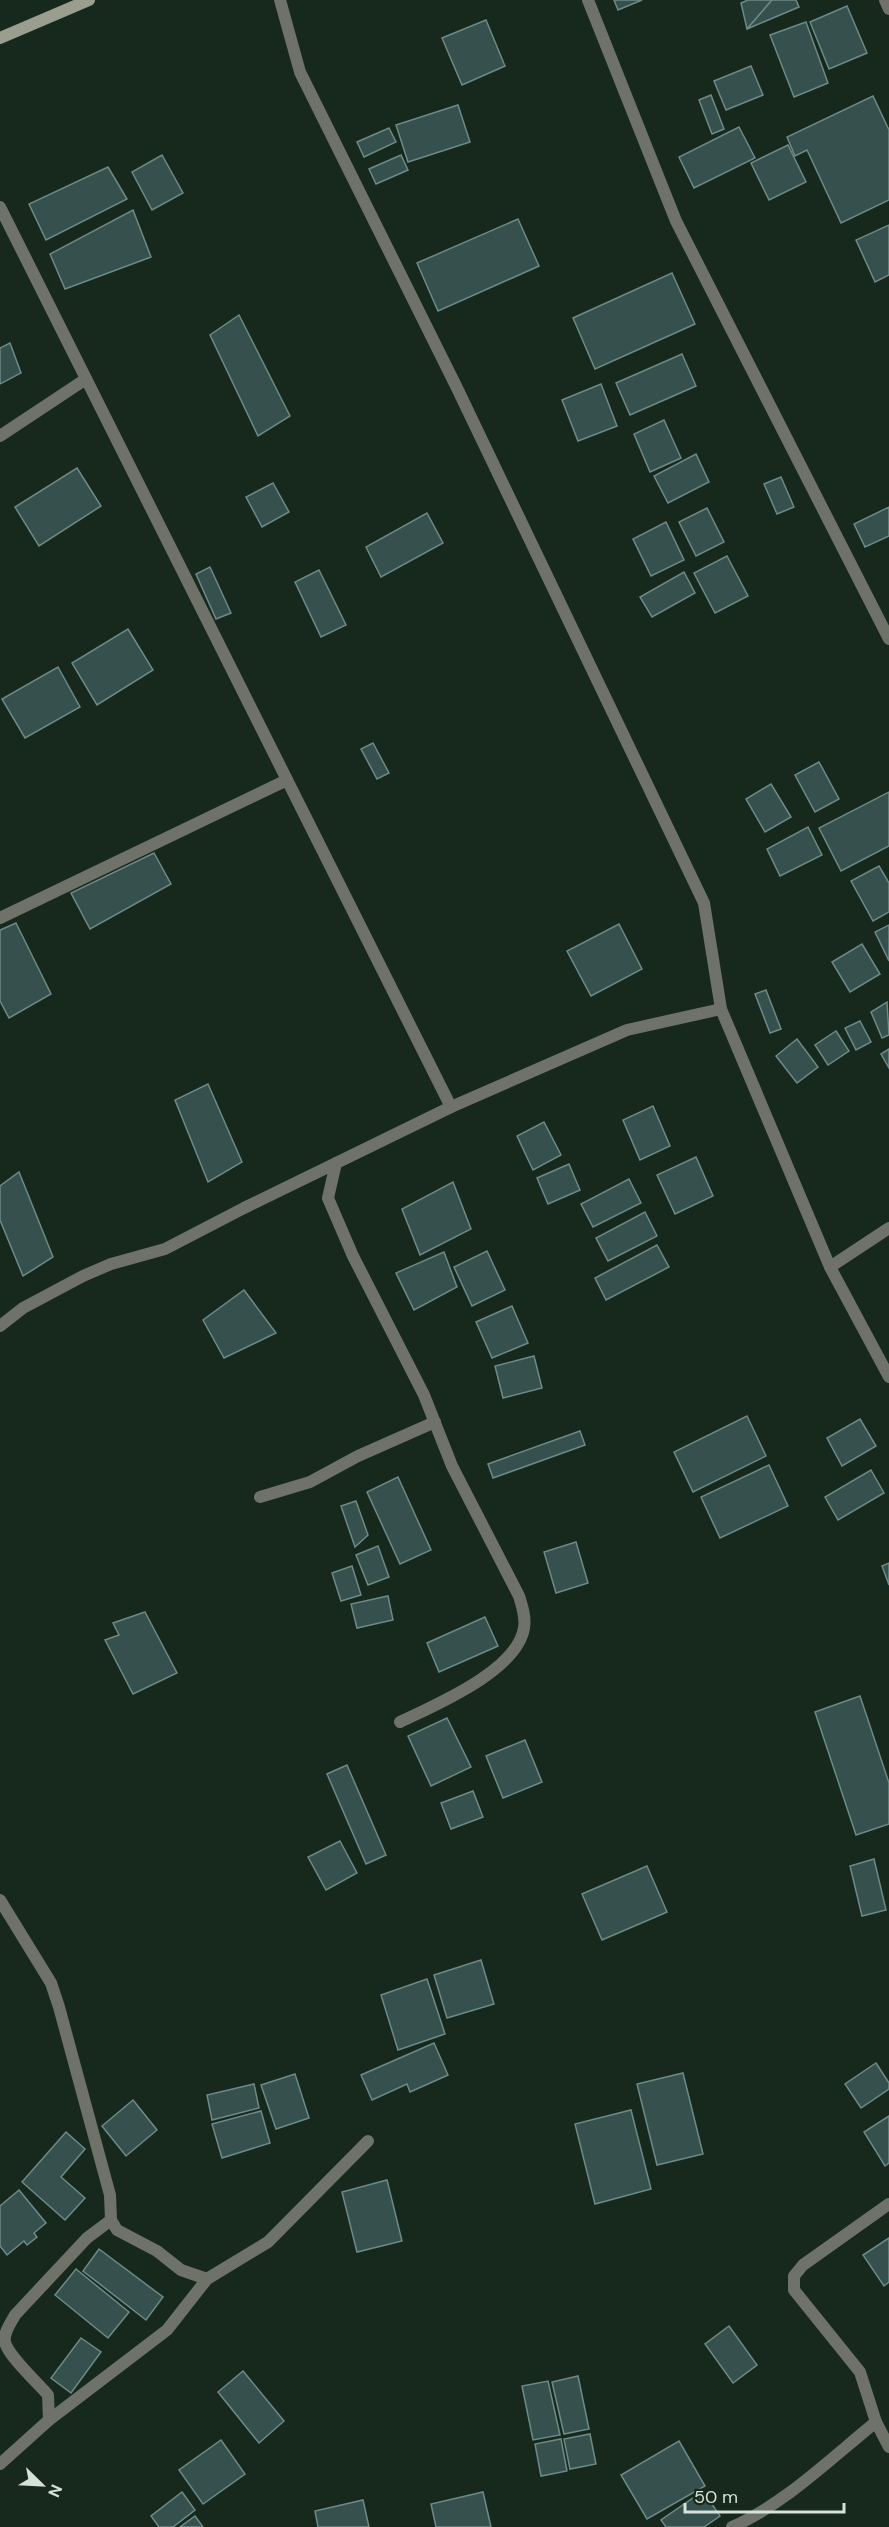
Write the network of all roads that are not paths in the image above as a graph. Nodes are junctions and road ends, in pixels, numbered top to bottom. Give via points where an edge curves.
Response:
1 (89, 0) edge
2 (280, 0) edge
3 (588, 0) edge
4 (885, 0) edge
5 (889, 9) edge
6 (0, 38) edge
7 (0, 207) edge
8 (86, 379) junction
9 (0, 436) edge
10 (889, 639) edge
11 (287, 780) junction
12 (0, 918) edge
13 (721, 1009) junction
14 (451, 1107) junction
15 (336, 1163) junction
16 (889, 1228) edge
17 (830, 1267) junction
18 (0, 1326) edge
19 (889, 1377) edge
20 (435, 1422) junction
21 (260, 1497) dead end
22 (400, 1722) dead end
23 (0, 1900) edge
24 (368, 2141) dead end
25 (889, 2204) edge
26 (111, 2220) junction
27 (207, 2279) junction
28 (49, 2420) junction
29 (876, 2422) junction
30 (889, 2447) edge
31 (0, 2464) edge
32 (732, 2527) edge

1 - 6 main road
2 - 13 street via 300,72 458,388 704,903
3 - 10 street via 676,221
4 - 5 street
7 - 8 street
8 - 9 street
8 - 11 street
11 - 12 street
11 - 14 street
13 - 14 street via 627,1030
13 - 17 street
14 - 15 street
15 - 18 street via 165,1250 83,1276 23,1308
15 - 20 street via 328,1198
16 - 17 street
17 - 19 street
20 - 21 street via 310,1482
20 - 22 street via 452,1466 519,1596 524,1628 512,1654 494,1669 449,1699
23 - 26 street via 51,1983 110,2195
24 - 27 street via 268,2242
25 - 29 street via 803,2265 795,2276 794,2290 860,2372
26 - 27 street via 117,2230 157,2251 181,2270
26 - 28 street via 87,2238 15,2315 7,2329 4,2341 10,2351 48,2395
27 - 28 street via 167,2330
28 - 31 street
29 - 30 street
29 - 32 street via 788,2495

